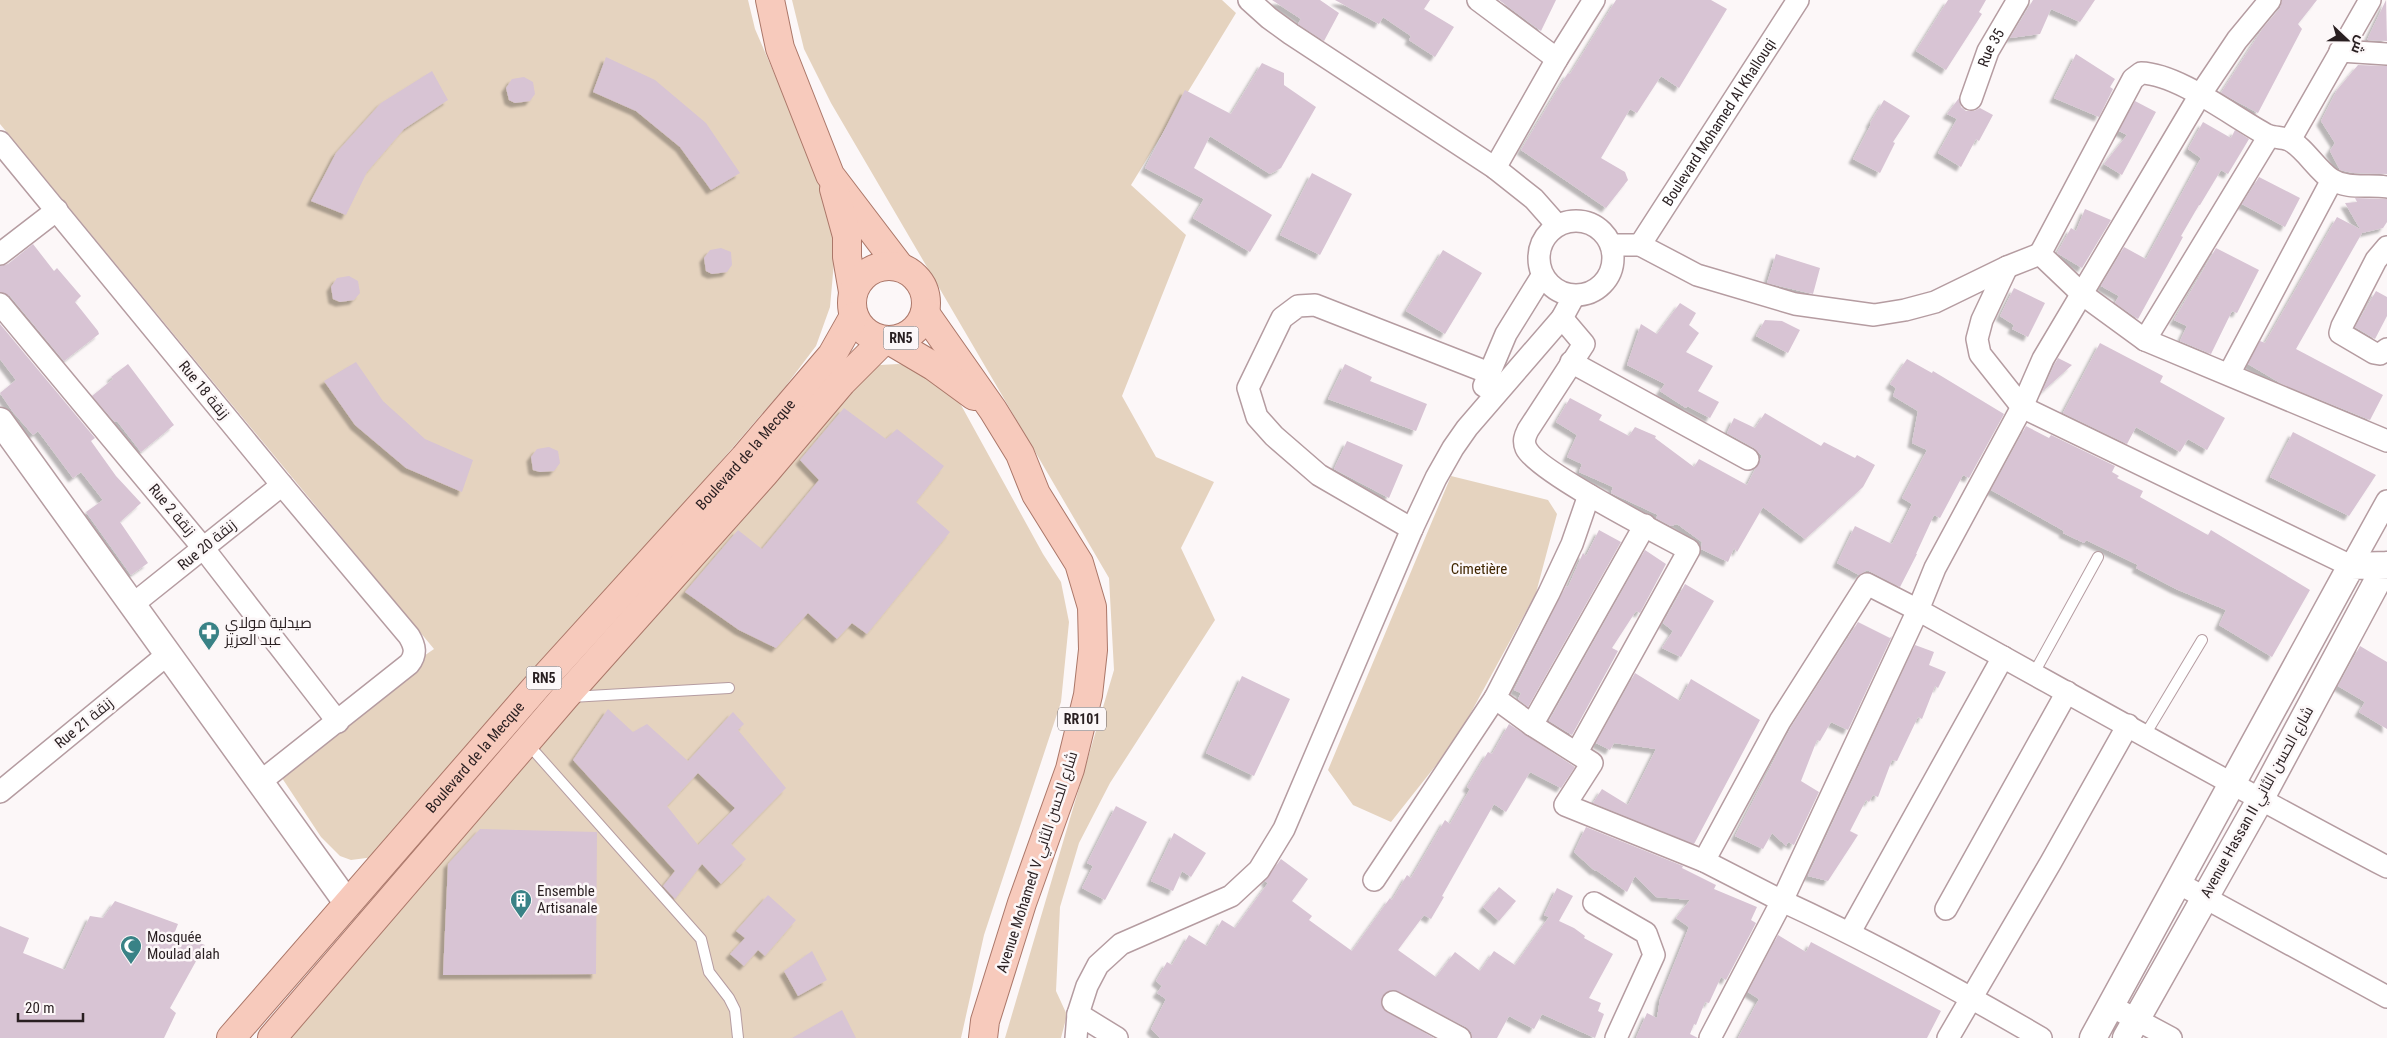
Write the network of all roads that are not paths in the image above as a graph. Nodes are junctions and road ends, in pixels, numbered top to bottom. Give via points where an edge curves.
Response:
1 (770, 0) edge
2 (1249, 0) edge
3 (1478, 0) edge
4 (1594, 0) edge
5 (1798, 0) edge
6 (2018, 0) edge
7 (2270, 0) edge
8 (2370, 0) edge
9 (1273, 9) edge
10 (2340, 51) junction
11 (2387, 54) edge
12 (1556, 59) junction
13 (2200, 95) junction
14 (1971, 99) dead end
15 (2269, 136) junction
16 (2290, 140) junction
17 (0, 142) edge
18 (1494, 168) junction
19 (830, 175) junction
20 (2332, 180) junction
21 (2387, 187) edge
22 (56, 210) junction
23 (1557, 225) junction
24 (1612, 245) junction
25 (1640, 245) junction
26 (2387, 247) edge
27 (0, 254) edge
28 (2040, 254) junction
29 (2007, 266) junction
30 (900, 267) junction
31 (1542, 276) junction
32 (2082, 294) junction
33 (1574, 296) junction
34 (0, 304) edge
35 (853, 304) junction
36 (924, 313) junction
37 (1562, 318) junction
38 (886, 340) junction
39 (2145, 340) junction
40 (2387, 349) edge
41 (1571, 362) junction
42 (1489, 374) junction
43 (2229, 374) junction
44 (2022, 407) junction
45 (993, 410) junction
46 (1468, 428) junction
47 (3, 431) edge
48 (2387, 441) edge
49 (1748, 459) dead end
50 (754, 466) junction
51 (282, 485) junction
52 (1589, 495) junction
53 (2387, 501) edge
54 (1644, 526) junction
55 (1412, 529) junction
56 (204, 548) junction
57 (2098, 557) dead end
58 (2386, 564) edge
59 (2351, 566) junction
60 (2338, 591) junction
61 (2378, 594) edge
62 (132, 605) junction
63 (1918, 610) junction
64 (2202, 640) dead end
65 (168, 654) junction
66 (2003, 657) junction
67 (2034, 673) junction
68 (729, 688) dead end
69 (2067, 692) junction
70 (565, 697) junction
71 (1495, 698) junction
72 (338, 722) junction
73 (1532, 725) junction
74 (2136, 730) junction
75 (527, 742) junction
76 (1577, 752) junction
77 (260, 782) junction
78 (2232, 785) junction
79 (0, 792) edge
80 (2260, 800) junction
81 (1704, 861) junction
82 (2387, 867) edge
83 (1374, 880) dead end
84 (2178, 883) junction
85 (354, 896) junction
86 (2205, 898) junction
87 (1782, 901) junction
88 (1594, 903) dead end
89 (1946, 909) dead end
90 (383, 910) junction
91 (329, 925) junction
92 (1850, 932) junction
93 (352, 946) junction
94 (2387, 997) edge
95 (1972, 998) junction
96 (1393, 1002) dead end
97 (2111, 1006) junction
98 (1078, 1014) junction
99 (2132, 1028) edge
100 (231, 1038) edge
101 (272, 1038) edge
102 (738, 1038) edge
103 (983, 1038) edge
104 (1076, 1038) edge
105 (1117, 1038) edge
106 (1460, 1038) edge
107 (1616, 1038) edge
108 (1710, 1038) edge
109 (1948, 1038) edge
110 (2041, 1038) edge
111 (2093, 1038) edge
112 (2171, 1038) edge

1 - 19 main road, RN5 via 780,48
2 - 9 street
3 - 12 street
4 - 12 street
5 - 25 street, Boulevard Mohamed Al Khallouqi
6 - 14 street, Rue 35 via 1988,51
7 - 13 street via 2237,40
8 - 10 street
9 - 18 street
10 - 11 street
10 - 16 street
12 - 18 street
13 - 15 street
13 - 28 street via 2152,73 2141,73 2133,79
13 - 32 street
15 - 16 street
15 - 39 street
16 - 20 street
17 - 22 street, Rue 18 زنقة
18 - 23 street via 1534,199
19 - 30 main road, RN5
19 - 35 main road, RN5 via 847,236
20 - 21 street via 2353,187
20 - 43 street
22 - 27 street
22 - 51 street, Rue 18 زنقة
23 - 24 street via 1578,220 1599,227
23 - 31 street via 1544,239 1538,257
24 - 25 street
24 - 33 street via 1614,260 1610,274 1601,286 1588,294
25 - 29 street via 1697,274 1795,304 1874,315 1935,302
26 - 40 street via 2376,260 2340,333 2374,353 2380,354
28 - 29 street
28 - 32 street
29 - 44 street via 1982,320 1977,339 1980,354
30 - 35 main road, RN5 via 876,267 866,273 858,281
30 - 36 main road, RN5 via 919,280 926,301
31 - 33 street via 1556,290
31 - 42 street via 1506,334
32 - 39 street
32 - 44 street via 2042,360
33 - 37 street
34 - 56 street, Rue 2 زنقة
35 - 38 main road, RN5 via 861,328 871,336
35 - 50 main road, Boulevard de la Mecque / RN5 via 832,355
36 - 38 main road, RN5 via 920,324 911,332 901,338
36 - 45 main road, Avenue Mohamed V شارع الحسن الثاني / RR101
37 - 41 street via 1584,344
37 - 46 street
38 - 45 main road, RR101 via 933,366
38 - 50 main road, Boulevard de la Mecque / RN5
39 - 43 street
41 - 49 street
41 - 52 street via 1524,440 1534,459
42 - 46 street
42 - 55 street via 1315,305 1298,306 1282,318 1248,388 1257,417 1318,475
43 - 48 street
44 - 59 street
44 - 63 street via 1935,568
45 - 103 main road, Avenue Mohamed V شارع الحسن الثاني / RR101 via 1020,454 1036,494 1079,563 1092,608 1093,650 1088,695 1070,769 1022,904 985,1021
46 - 55 street via 1440,470
47 - 62 street
50 - 70 main road, Boulevard de la Mecque / RN5
50 - 85 main road, Boulevard de la Mecque / RN5 via 537,686
51 - 56 street, Rue 20 زنقة
51 - 72 street, Rue 18 زنقة via 409,636 415,653 409,664
52 - 54 street
52 - 71 street via 1550,593
53 - 59 street
54 - 73 street
54 - 76 street via 1688,550
55 - 98 street via 1284,829 1259,870 1231,896 1121,944 1098,965
56 - 62 street, Rue 20 زنقة
56 - 72 street, Rue 2 زنقة
57 - 67 lane
58 - 59 street
58 - 61 street, Avenue Hassan II شارع الحسن الثاني
59 - 60 street, Avenue Hassan II شارع الحسن الثاني
60 - 61 street
60 - 78 street, Avenue Hassan II شارع الحسن الثاني
61 - 80 street, Avenue Hassan II شارع الحسن الثاني
62 - 65 street
63 - 66 street
63 - 81 street via 1867,584 1780,721
63 - 87 street
64 - 74 lane
65 - 77 street
65 - 79 street, Rue 21 زنقة
66 - 67 street
66 - 92 street
67 - 69 street
68 - 70 lane
69 - 74 street
69 - 89 street
70 - 75 main road, Boulevard de la Mecque / RN5
71 - 73 street
71 - 83 street
72 - 77 street
73 - 76 street
74 - 78 street
74 - 95 street via 2051,862
75 - 90 main road, Boulevard de la Mecque / RN5
75 - 102 lane via 701,939 709,972 735,1010
76 - 81 street via 1592,763 1565,805
77 - 85 street
78 - 80 street
78 - 84 street, Avenue Hassan II شارع الحسن الثاني
80 - 82 street
80 - 86 street, Avenue Hassan II شارع الحسن الثاني
81 - 87 street
84 - 86 street
84 - 97 street, Avenue Hassan II شارع الحسن الثاني
85 - 90 main road
85 - 91 main road, Boulevard de la Mecque / RN5
86 - 94 street
86 - 99 street, Avenue Hassan II شارع الحسن الثاني
87 - 92 street
87 - 108 street
88 - 107 street via 1646,933 1654,955
90 - 93 main road, Boulevard de la Mecque / RN5
91 - 93 main road
91 - 100 main road, Boulevard de la Mecque / RN5
92 - 95 street
93 - 101 main road, Boulevard de la Mecque / RN5
95 - 109 street
95 - 110 street
96 - 106 street
97 - 99 street
97 - 111 street, Avenue Hassan II شارع الحسن الثاني
98 - 104 street
98 - 105 street
99 - 112 street

